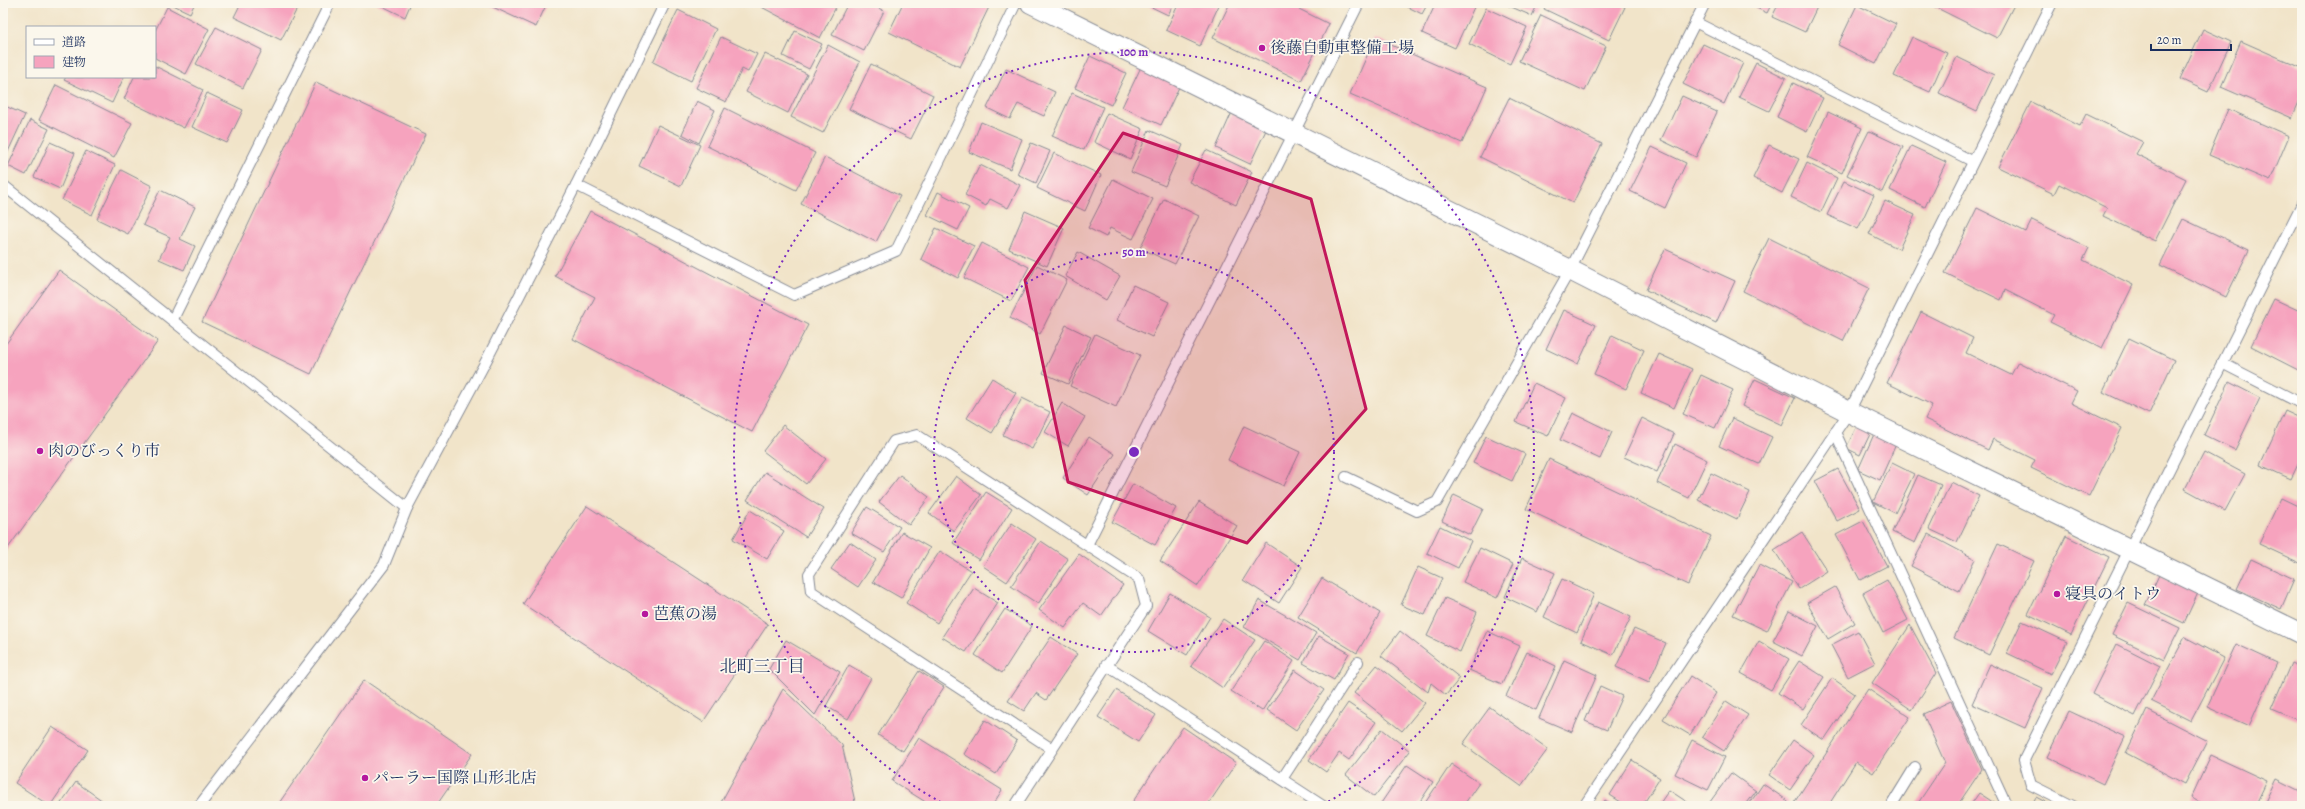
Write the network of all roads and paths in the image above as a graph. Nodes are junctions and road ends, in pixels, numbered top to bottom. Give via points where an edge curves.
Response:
1 (330, 3) edge
2 (665, 3) edge
3 (1016, 3) edge
4 (1031, 3) edge
5 (1359, 3) edge
6 (1705, 3) edge
7 (2052, 3) edge
8 (1695, 22) junction
9 (1293, 134) junction
10 (1972, 161) junction
11 (3, 184) edge
12 (576, 185) junction
13 (2302, 204) edge
14 (1570, 270) junction
15 (173, 319) junction
16 (2222, 363) junction
17 (2302, 404) edge
18 (1849, 412) junction
19 (1835, 432) junction
20 (1346, 476) dead end
21 (407, 508) junction
22 (1087, 545) junction
23 (2128, 549) junction
24 (2302, 634) edge
25 (1358, 662) dead end
26 (1106, 665) junction
27 (1052, 749) junction
28 (1915, 767) dead end
29 (1282, 779) junction
30 (199, 806) edge
31 (1015, 806) edge
32 (1323, 806) edge
33 (1584, 806) edge
34 (1890, 806) edge
35 (2007, 806) edge
36 (2074, 806) edge

1 - 15 lane
2 - 12 lane
3 - 12 lane via 896,251 794,295
4 - 9 street
5 - 9 lane
6 - 8 lane
7 - 10 lane
8 - 10 lane
8 - 14 lane
9 - 14 street
9 - 22 lane
10 - 18 lane
11 - 15 lane
12 - 21 lane via 454,424
13 - 16 lane
14 - 18 street
14 - 20 lane via 1437,502 1417,511
15 - 21 lane
16 - 17 lane
16 - 23 lane
18 - 19 lane
18 - 23 street
19 - 33 lane
19 - 35 lane
21 - 30 lane via 384,564
22 - 26 lane via 1139,579 1146,606
22 - 27 lane via 917,435 894,441 809,574 811,591
23 - 24 street
23 - 36 lane via 2024,760 2031,785
25 - 29 lane
26 - 27 lane
26 - 29 lane
27 - 31 lane
28 - 34 lane
29 - 32 lane

